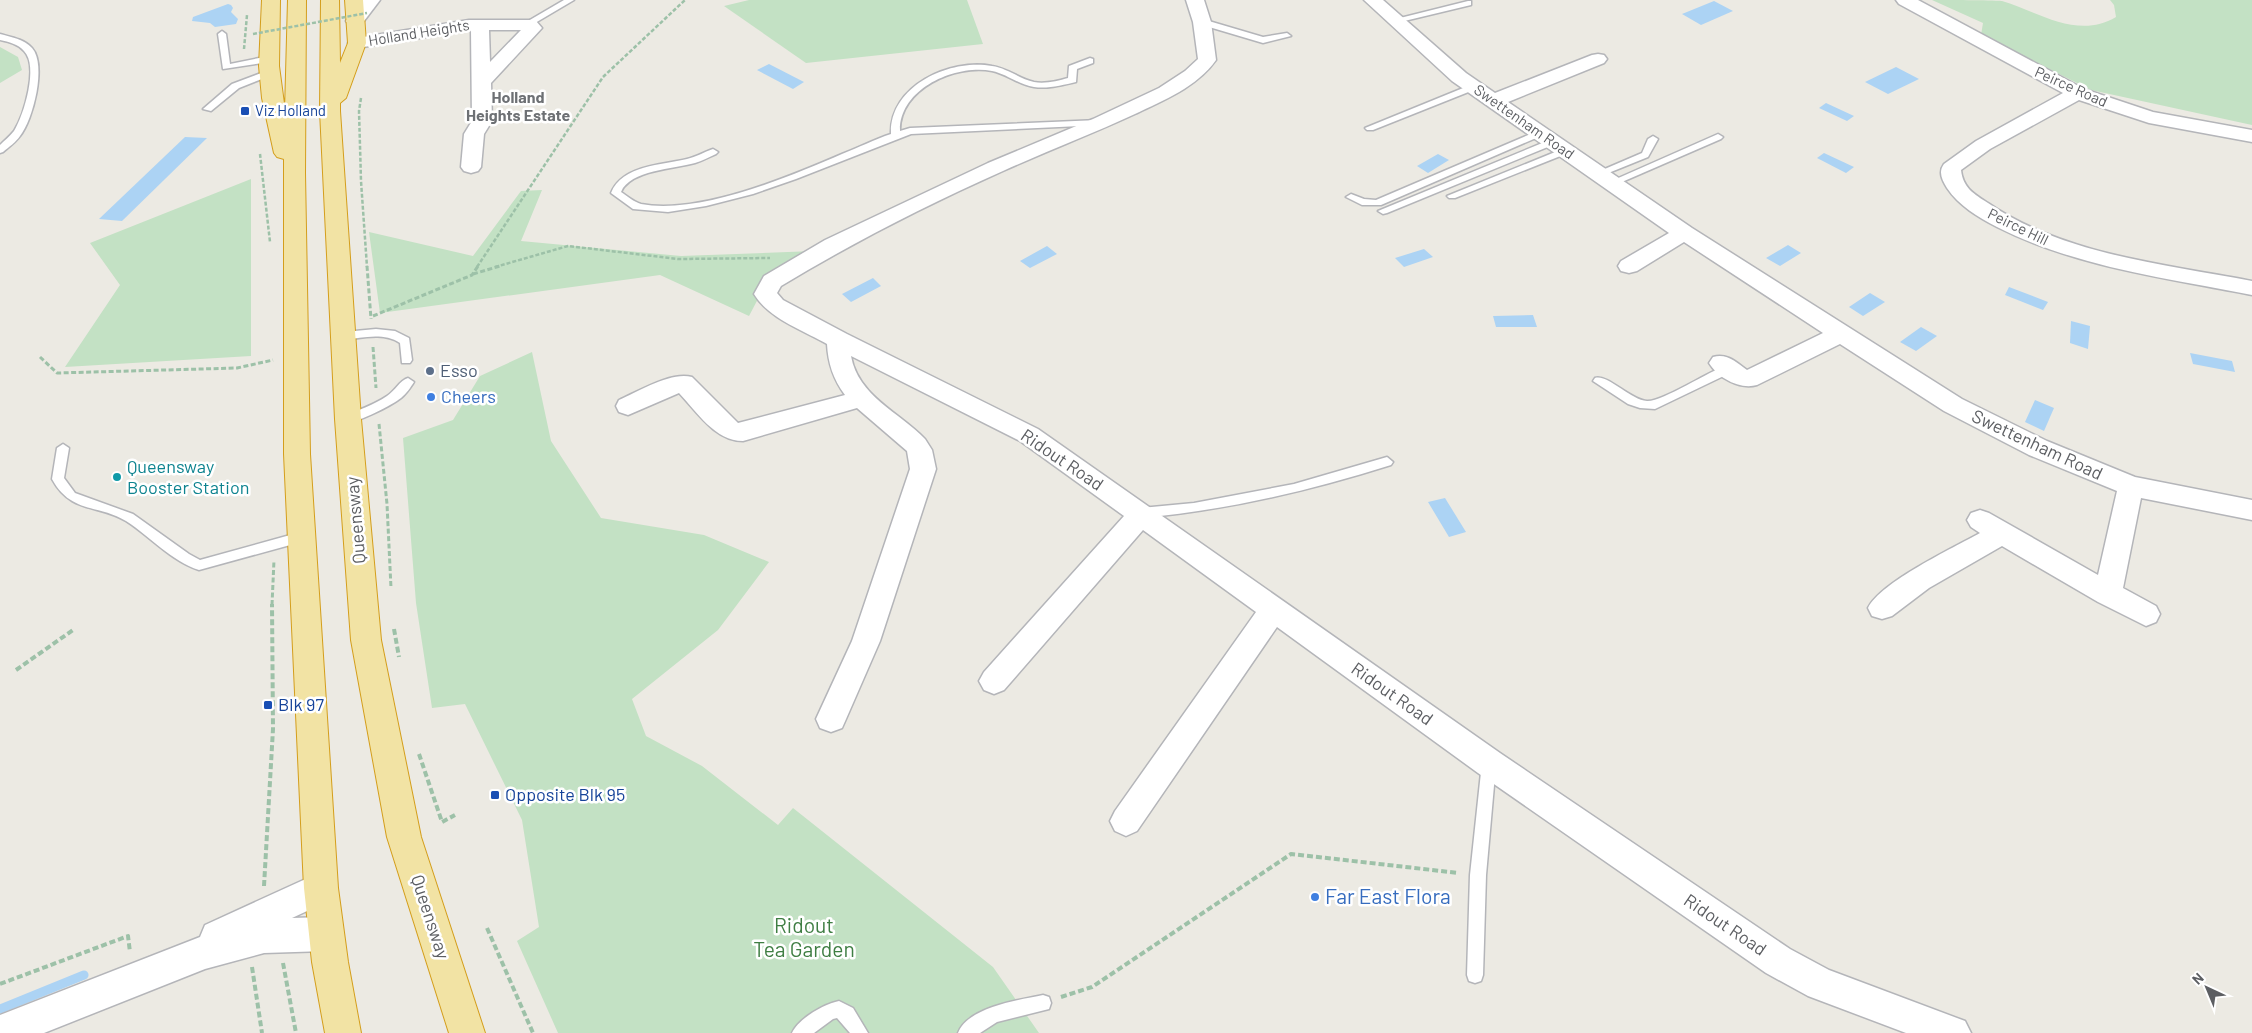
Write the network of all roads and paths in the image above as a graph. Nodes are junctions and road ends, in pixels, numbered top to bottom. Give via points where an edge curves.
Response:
1 (271, 0) edge
2 (297, 0) edge
3 (330, 0) edge
4 (570, 0) edge
5 (685, 0) edge
6 (1195, 0) edge
7 (1373, 0) edge
8 (1905, 0) edge
9 (1468, 3) dead end
10 (362, 9) edge
11 (248, 14) dead end
12 (1396, 20) junction
13 (1202, 22) junction
14 (527, 24) junction
15 (480, 25) junction
16 (222, 34) dead end
17 (252, 34) dead end
18 (1287, 36) dead end
19 (0, 37) edge
20 (357, 43) junction
21 (1598, 59) dead end
22 (1090, 61) dead end
23 (243, 64) junction
24 (269, 66) junction
25 (482, 80) junction
26 (1474, 88) junction
27 (362, 93) dead end
28 (2078, 93) junction
29 (1493, 100) junction
30 (208, 109) dead end
31 (330, 111) junction
32 (1100, 123) junction
33 (1370, 128) dead end
34 (896, 136) junction
35 (2252, 136) edge
36 (1718, 137) dead end
37 (1653, 139) dead end
38 (1552, 142) junction
39 (259, 145) dead end
40 (0, 150) edge
41 (713, 152) dead end
42 (471, 167) dead end
43 (294, 173) junction
44 (1605, 178) junction
45 (1452, 196) dead end
46 (1351, 197) dead end
47 (1383, 211) dead end
48 (1684, 233) junction
49 (271, 251) dead end
50 (813, 257) junction
51 (1629, 266) dead end
52 (472, 275) junction
53 (2252, 288) edge
54 (371, 317) junction
55 (372, 333) junction
56 (1841, 334) junction
57 (344, 336) junction
58 (839, 340) junction
59 (40, 357) dead end
60 (281, 358) dead end
61 (406, 360) dead end
62 (1724, 366) joint
63 (1599, 381) dead end
64 (408, 382) dead end
65 (860, 399) junction
66 (378, 405) junction
67 (628, 406) dead end
68 (348, 419) junction
69 (63, 448) dead end
70 (1388, 462) dead end
71 (2131, 486) junction
72 (2252, 510) edge
73 (1140, 514) junction
74 (1980, 520) dead end
75 (2003, 533) junction
76 (302, 537) junction
77 (275, 545) junction
78 (2108, 594) junction
79 (391, 596) dead end
80 (1882, 608) dead end
81 (1274, 610) junction
82 (2146, 614) dead end
83 (393, 624) dead end
84 (73, 630) dead end
85 (400, 662) dead end
86 (16, 670) dead end
87 (994, 681) dead end
88 (831, 719) dead end
89 (416, 747) dead end
90 (1489, 763) junction
91 (455, 815) dead end
92 (1126, 820) dead end
93 (1478, 875) junction
94 (264, 887) dead end
95 (320, 888) junction
96 (487, 928) dead end
97 (326, 934) junction
98 (281, 956) dead end
99 (252, 962) dead end
100 (133, 969) junction
101 (1474, 975) dead end
102 (0, 984) edge
103 (1043, 1003) joint
104 (0, 1033) edge
105 (262, 1033) edge
106 (296, 1033) edge
107 (343, 1033) edge
108 (467, 1033) edge
109 (534, 1033) edge
110 (800, 1033) edge
111 (860, 1033) edge
112 (966, 1033) edge
113 (1954, 1033) edge

1 - 24 highway
2 - 43 highway
3 - 31 highway
4 - 14 lane
5 - 52 path via 604,77
6 - 13 street, Ridout Road
7 - 12 street, Swettenham Road
8 - 28 street, Peirce Road
9 - 12 lane
10 - 17 path, bridge
10 - 20 highway, Queensway
11 - 23 path
12 - 26 street, Swettenham Road
13 - 18 lane via 1263,40
13 - 32 street, Ridout Road via 1207,60 1192,75 1166,92
14 - 15 street, Holland Heights
14 - 25 street via 533,28
15 - 20 street, Holland Heights
15 - 25 street, Holland Heights
16 - 23 lane via 224,65
19 - 40 lane via 23,44 37,63 32,94 17,134
20 - 31 highway, Queensway
21 - 29 street
22 - 34 lane via 1072,68 1073,80 1039,85 990,68 971,67 944,74 911,93 903,102 895,122
23 - 24 lane
24 - 30 lane via 226,91
24 - 43 highway via 272,98 287,168
25 - 42 street, Holland Heights via 482,121 474,134
26 - 29 street, Swettenham Road
26 - 33 lane
27 - 54 path via 359,111 361,181
28 - 35 street, Peirce Road via 2149,117
28 - 53 street, Peirce Hill via 1983,145 1951,168 1952,180 1962,195 1991,215 2063,248
29 - 38 street, Swettenham Road
31 - 57 highway, Queensway
32 - 34 lane via 992,126 910,132
32 - 50 street, Ridout Road via 995,166
34 - 41 lane via 760,190 700,205 661,209 628,205 616,193 623,180 632,175 694,161
36 - 44 lane
37 - 44 lane via 1645,155
38 - 44 street, Swettenham Road
38 - 45 lane
38 - 46 lane via 1377,203
38 - 47 lane
39 - 49 path
43 - 76 highway via 297,454
44 - 48 street, Swettenham Road
48 - 51 street
48 - 56 street, Swettenham Road
50 - 52 path via 678,260 568,246
50 - 58 street, Ridout Road via 772,281 765,294 774,305
52 - 54 path
54 - 55 path
55 - 57 lane
55 - 61 lane via 386,332 405,341
55 - 66 path
56 - 62 street via 1749,379
56 - 71 street, Swettenham Road via 2000,430
57 - 68 highway, Queensway
58 - 65 street via 837,357 845,379
58 - 73 street, Ridout Road via 1029,435
59 - 60 path via 57,373 237,368
62 - 63 lane via 1655,406 1634,403
64 - 66 lane via 405,389
65 - 67 street via 743,432 727,428 684,383
65 - 88 street via 919,448 923,469 866,641
66 - 68 lane
66 - 79 path
68 - 108 highway, Queensway via 366,640 398,809 404,837
69 - 77 lane via 58,479 71,496 129,517 199,566
70 - 73 lane via 1252,498
71 - 72 street, Swettenham Road
71 - 78 street
73 - 81 street, Ridout Road
73 - 87 street
74 - 75 street
75 - 78 street
75 - 80 street via 1919,580
76 - 77 lane
76 - 95 highway
77 - 94 path via 271,634 273,729
78 - 82 street
81 - 90 street, Ridout Road
81 - 92 street
83 - 85 path
84 - 86 path
89 - 91 path via 442,822
90 - 93 lane
90 - 113 street, Ridout Road via 1778,961 1820,984
93 - 101 lane
93 - 103 path via 1291,854 1092,987
95 - 97 highway
95 - 100 street
96 - 109 path
97 - 100 street via 264,936
97 - 107 highway
98 - 106 path
99 - 105 path
100 - 102 path via 128,936
100 - 104 street
103 - 112 lane via 993,1014
110 - 111 lane via 829,1011 839,1009

